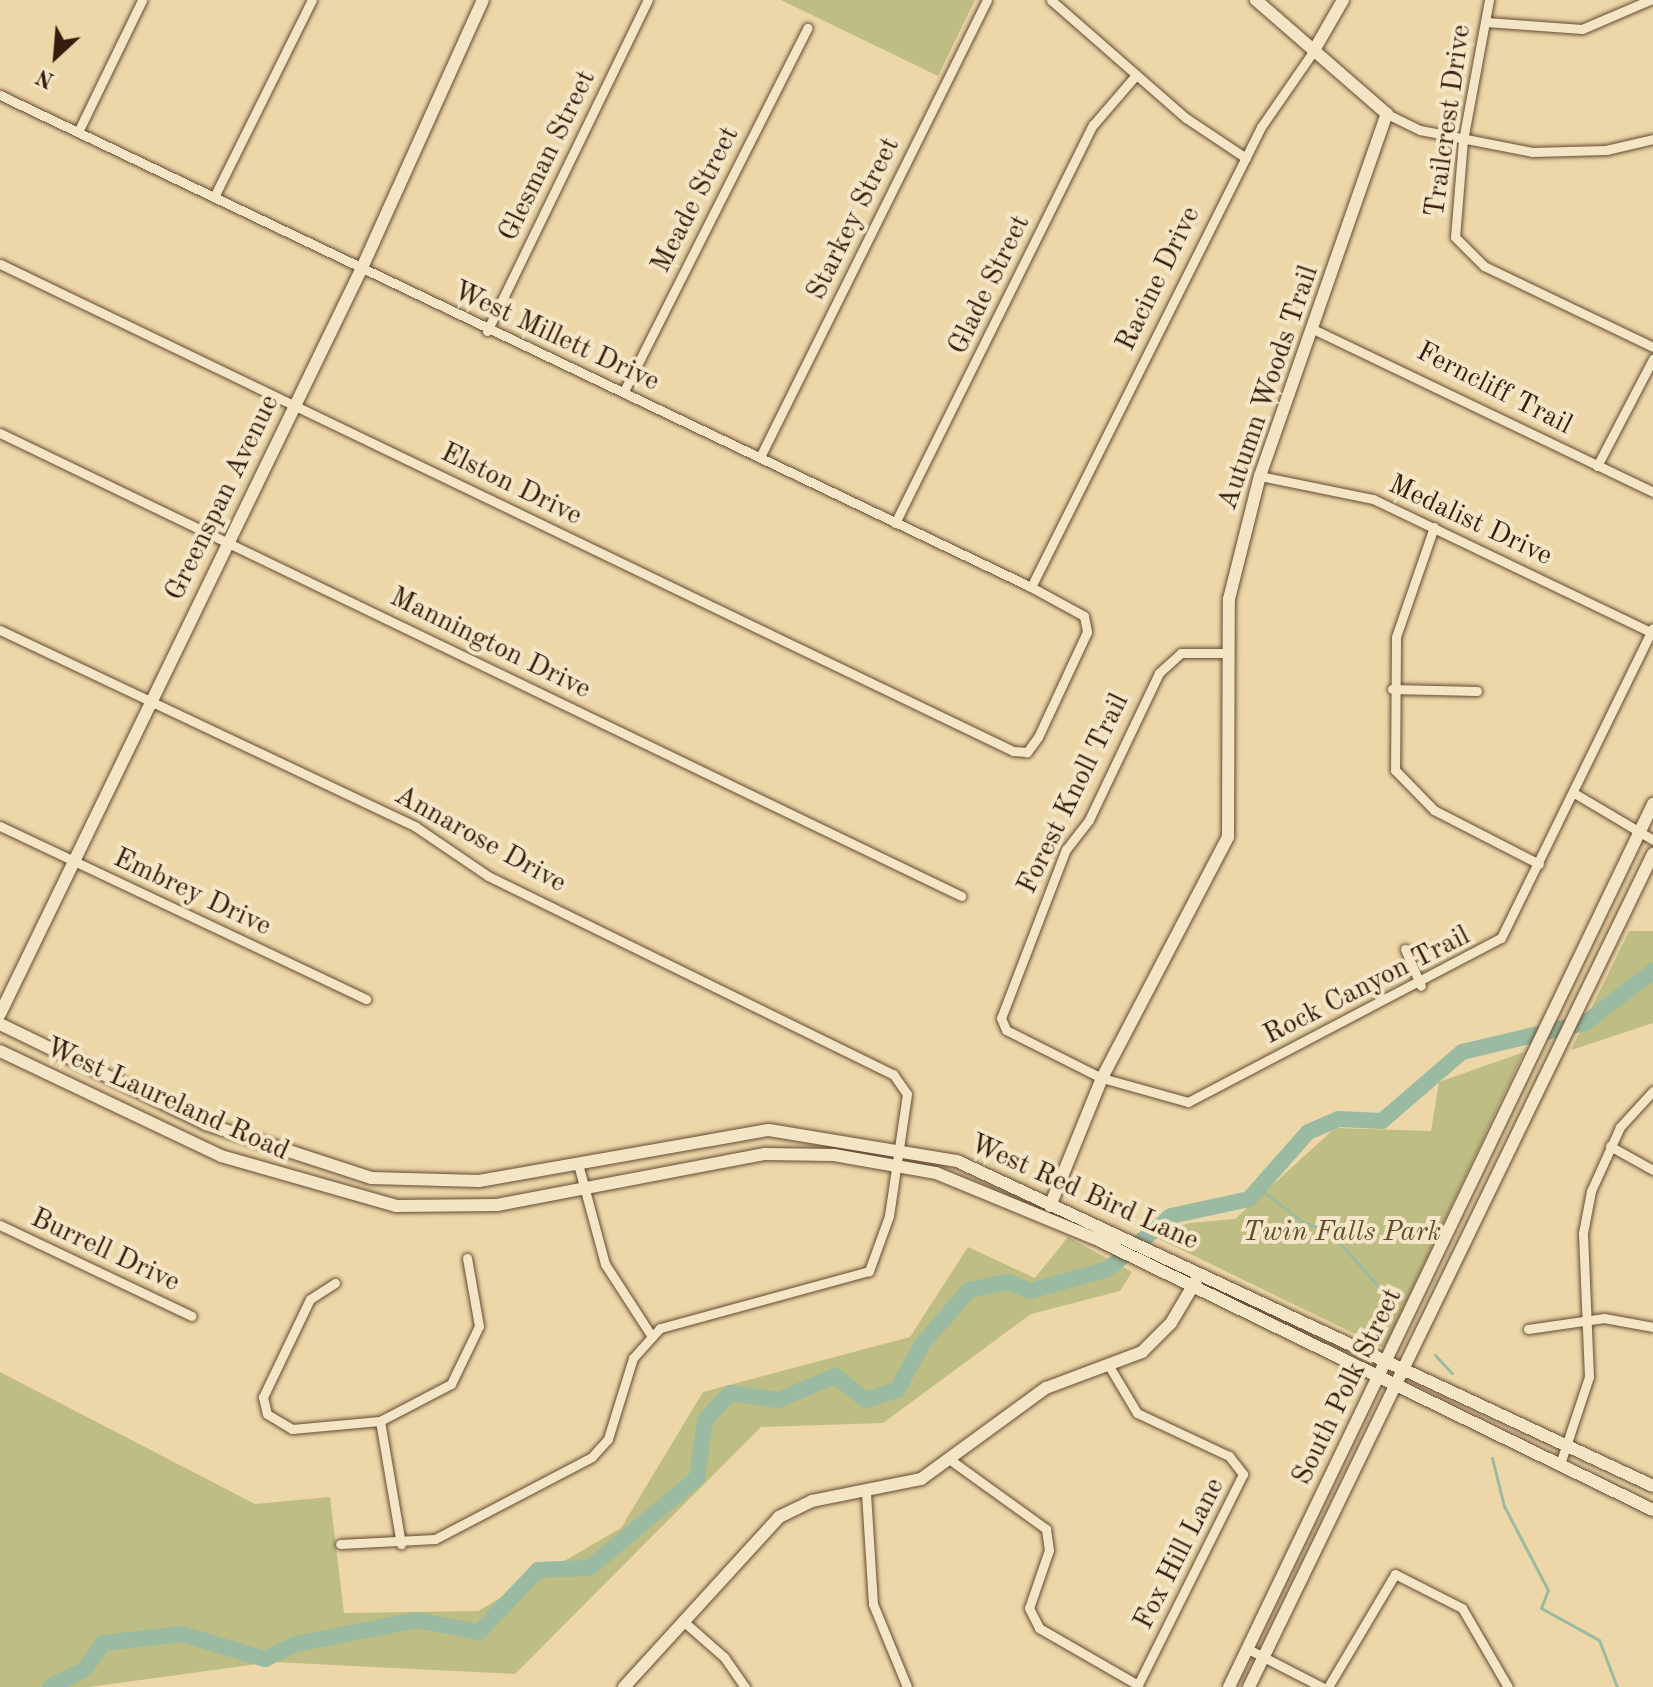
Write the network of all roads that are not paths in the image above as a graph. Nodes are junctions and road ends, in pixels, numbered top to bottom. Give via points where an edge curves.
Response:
1 (142, 0) edge
2 (312, 0) edge
3 (483, 0) edge
4 (648, 0) edge
5 (987, 0) edge
6 (1051, 0) edge
7 (1256, 0) edge
8 (1343, 0) edge
9 (1489, 0) edge
10 (1650, 0) edge
11 (1486, 22) junction
12 (807, 28) dead end
13 (1313, 52) junction
14 (1136, 75) junction
15 (0, 95) edge
16 (1387, 114) junction
17 (78, 132) junction
18 (1653, 139) edge
19 (1463, 140) junction
20 (1246, 158) junction
21 (214, 197) junction
22 (0, 264) edge
23 (361, 270) junction
24 (1313, 329) junction
25 (487, 331) junction
26 (1653, 347) edge
27 (1653, 359) edge
28 (624, 391) junction
29 (296, 405) junction
30 (0, 433) edge
31 (760, 457) junction
32 (1597, 466) junction
33 (1260, 476) junction
34 (1653, 492) edge
35 (895, 523) junction
36 (1434, 527) junction
37 (228, 542) junction
38 (1031, 587) junction
39 (1088, 625) joint
40 (0, 630) edge
41 (1652, 631) edge
42 (1223, 653) junction
43 (1392, 689) junction
44 (1477, 691) dead end
45 (150, 701) junction
46 (1574, 793) junction
47 (1653, 804) edge
48 (0, 826) edge
49 (1639, 833) junction
50 (1653, 840) edge
51 (1653, 854) edge
52 (73, 861) junction
53 (1539, 864) junction
54 (961, 896) dead end
55 (1405, 949) dead end
56 (1421, 986) junction
57 (366, 999) dead end
58 (0, 1014) edge
59 (0, 1024) edge
60 (1024, 1039) joint
61 (0, 1051) edge
62 (1102, 1078) junction
63 (1653, 1091) edge
64 (206, 1124) junction
65 (196, 1145) junction
66 (1610, 1146) junction
67 (902, 1147) junction
68 (899, 1163) junction
69 (578, 1164) junction
70 (1653, 1170) edge
71 (454, 1184) junction
72 (583, 1187) junction
73 (1052, 1201) junction
74 (457, 1209) junction
75 (1045, 1216) junction
76 (0, 1225) edge
77 (467, 1258) dead end
78 (1201, 1271) junction
79 (335, 1283) dead end
80 (1193, 1286) junction
81 (192, 1316) dead end
82 (1588, 1320) junction
83 (1653, 1327) edge
84 (1528, 1329) dead end
85 (651, 1335) junction
86 (1389, 1361) junction
87 (1109, 1366) junction
88 (1404, 1368) junction
89 (1379, 1378) junction
90 (1396, 1386) junction
91 (380, 1421) junction
92 (1570, 1445) junction
93 (949, 1459) junction
94 (1560, 1464) junction
95 (1653, 1486) edge
96 (866, 1493) junction
97 (1653, 1510) edge
98 (340, 1544) dead end
99 (401, 1544) junction
100 (683, 1621) junction
101 (1248, 1649) junction
102 (1264, 1657) junction
103 (1137, 1686) edge
104 (624, 1687) edge
105 (745, 1687) edge
106 (907, 1687) edge
107 (1229, 1687) edge
108 (1249, 1687) edge
109 (1325, 1687) edge
110 (1508, 1687) edge

1 - 17 street
2 - 21 street
3 - 23 main road, Greenspan Avenue
4 - 25 street, Glesman Street
5 - 31 street, Starkey Street
6 - 14 street
7 - 13 main road
8 - 13 main road, Racine Drive
9 - 11 street, Trailcrest Drive
10 - 11 street via 1582,29
11 - 19 street, Trailcrest Drive
12 - 28 street, Meade Street
13 - 16 main road
13 - 20 street, Racine Drive
14 - 20 street
14 - 35 street, Glade Street via 1093,125
15 - 17 street, West Millett Drive
16 - 19 street
16 - 24 main road, Autumn Woods Trail
17 - 21 street, West Millett Drive
18 - 19 street via 1554,153
19 - 26 street, Trailcrest Drive via 1453,226 1460,248
20 - 38 street, Racine Drive
21 - 23 street, West Millett Drive
22 - 29 street, Elston Drive
23 - 25 street, West Millett Drive
23 - 29 main road, Greenspan Avenue
24 - 32 street, Ferncliff Trail
24 - 33 main road, Autumn Woods Trail
25 - 28 street, West Millett Drive
27 - 32 street
28 - 31 street, West Millett Drive
29 - 37 main road, Greenspan Avenue
29 - 39 street, Elston Drive via 1021,753 1032,747
30 - 37 street, Mannington Drive
31 - 35 street, West Millett Drive
32 - 34 street, Ferncliff Trail
33 - 36 street, Medalist Drive via 1373,499
33 - 42 main road, Autumn Woods Trail via 1229,599
35 - 38 street, West Millett Drive
36 - 41 street, Medalist Drive
36 - 43 street via 1402,606
37 - 45 main road, Greenspan Avenue
37 - 54 street, Mannington Drive
38 - 39 street, West Millett Drive
40 - 45 street, Annarose Drive
41 - 46 street, Rock Canyon Trail
42 - 60 street, Forest Knoll Trail via 1181,653 1166,661 1089,820 1066,849 1002,1008 1006,1030
42 - 62 main road, Autumn Woods Trail via 1228,837
43 - 44 street
43 - 53 street via 1393,759 1407,789
45 - 52 main road, Greenspan Avenue
45 - 67 street, Annarose Drive via 416,827 488,876 893,1074 909,1104
46 - 49 street
46 - 53 street, Rock Canyon Trail
47 - 49 main road, South Polk Street
48 - 52 street, Embrey Drive
49 - 50 street
49 - 86 main road, South Polk Street
51 - 88 main road, South Polk Street
52 - 57 street, Embrey Drive
52 - 58 main road, Greenspan Avenue
53 - 56 street, Rock Canyon Trail via 1501,938
55 - 56 street
56 - 62 street, Rock Canyon Trail via 1199,1101
59 - 64 main road, West Laureland Road
60 - 62 street, Rock Canyon Trail
61 - 65 main road, West Laureland Road
62 - 73 main road, Autumn Woods Trail
63 - 66 street
64 - 65 main road
64 - 71 main road, West Laureland Road via 371,1178
65 - 74 main road, West Laureland Road via 340,1195
66 - 70 street
66 - 82 street via 1583,1233
67 - 68 street, Annarose Drive
67 - 69 main road, West Red Bird Lane via 769,1130
67 - 73 main road, West Red Bird Lane via 982,1169
68 - 72 main road, West Red Bird Lane via 751,1155
68 - 75 main road, West Red Bird Lane
68 - 85 street, Annarose Drive via 881,1253 865,1274 671,1323
69 - 71 main road, West Red Bird Lane
69 - 72 street
71 - 74 main road
72 - 74 main road, West Red Bird Lane
72 - 85 street via 605,1264
73 - 75 main road, Autumn Woods Trail
73 - 78 main road, West Red Bird Lane
75 - 80 main road, West Red Bird Lane
76 - 81 street, Burrell Drive
77 - 91 street via 479,1326 466,1364 439,1394
78 - 80 main road
78 - 86 main road, West Red Bird Lane
79 - 91 street via 310,1299 263,1405 292,1429
80 - 87 main road via 1157,1339
80 - 89 main road, West Red Bird Lane
82 - 83 street
82 - 84 street
82 - 92 street via 1589,1377
85 - 99 street via 633,1358 600,1451 435,1539
86 - 88 main road, West Red Bird Lane
86 - 89 main road, South Polk Street
87 - 93 main road via 1046,1388
87 - 103 street, Fox Hill Lane via 1137,1413 1229,1456 1243,1474
88 - 90 main road, South Polk Street
88 - 92 main road, West Red Bird Lane
89 - 90 main road, West Red Bird Lane
89 - 101 main road, South Polk Street
90 - 94 main road, West Red Bird Lane
90 - 102 main road, South Polk Street
91 - 99 street
92 - 94 street
92 - 95 main road, West Red Bird Lane
93 - 96 main road via 914,1483
93 - 103 street via 1046,1529 1049,1550 1029,1608 1039,1628
94 - 97 main road, West Red Bird Lane
96 - 100 main road via 812,1501 779,1517
96 - 106 street via 873,1604
98 - 99 street
100 - 104 main road
100 - 105 street via 724,1657
101 - 102 street
101 - 107 main road, South Polk Street
102 - 108 main road, South Polk Street
102 - 109 street
109 - 110 street via 1387,1579 1407,1576 1462,1608

